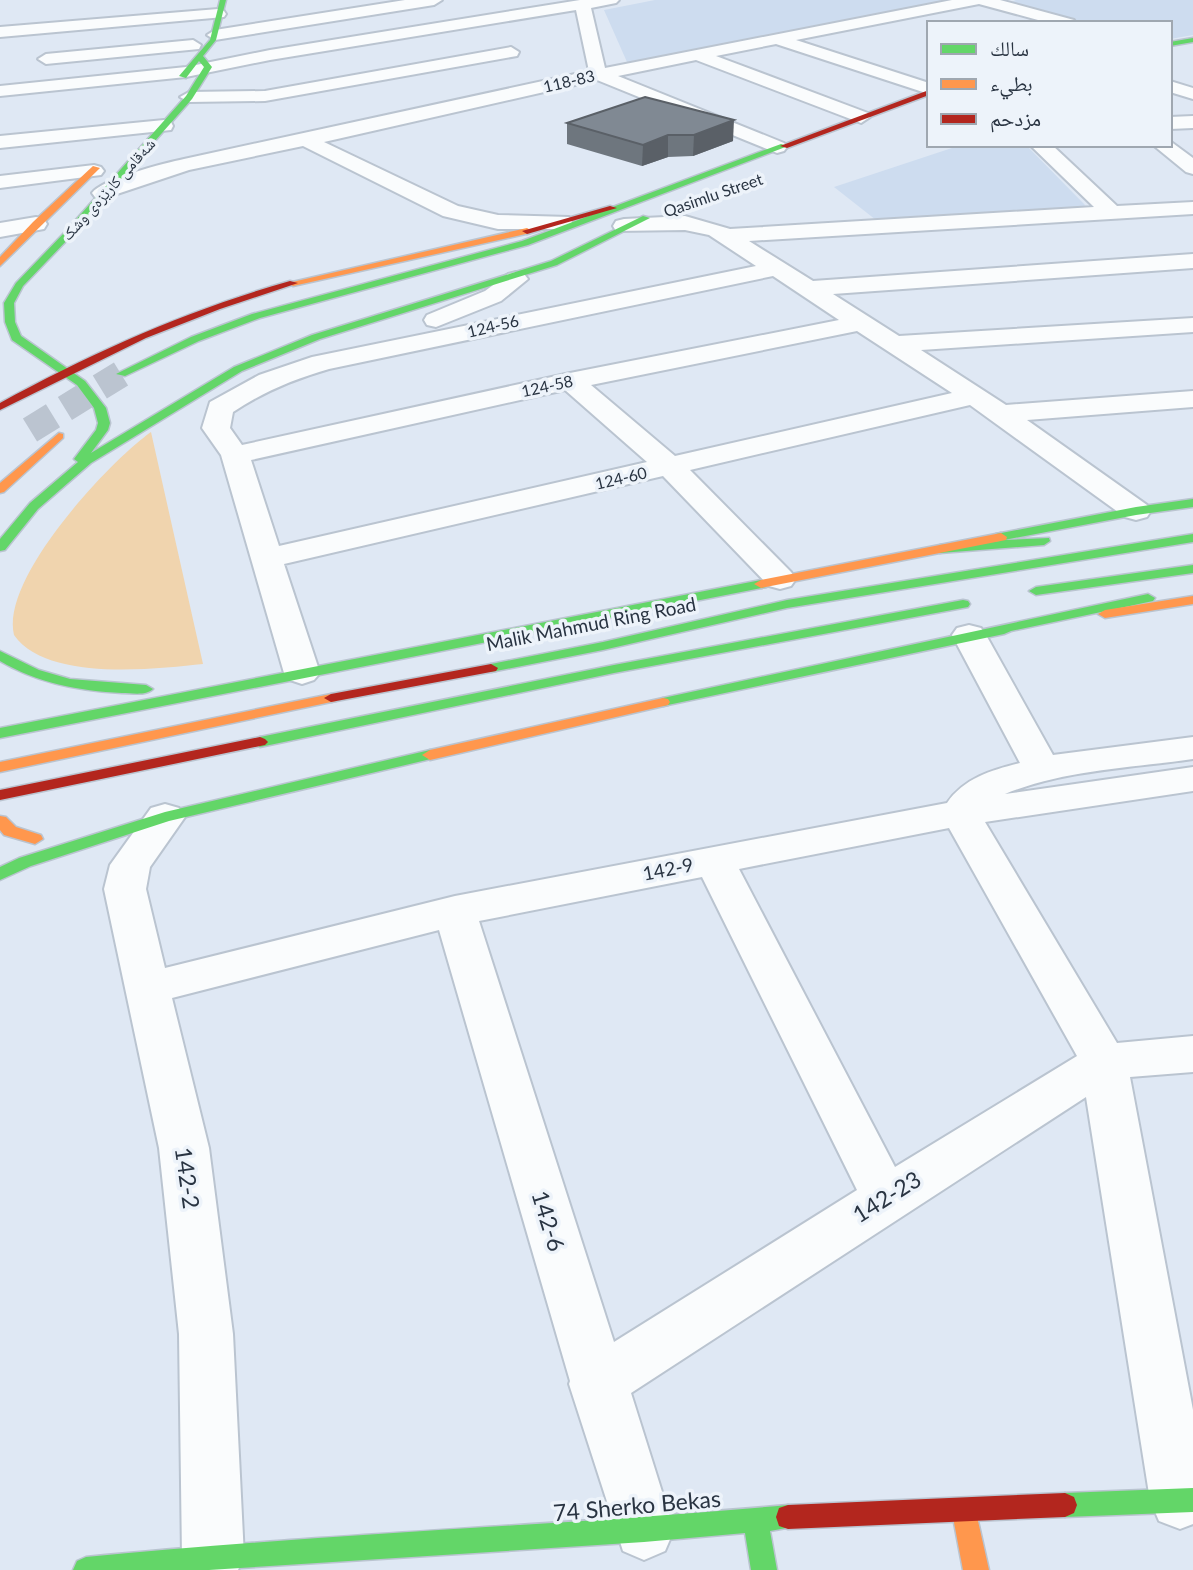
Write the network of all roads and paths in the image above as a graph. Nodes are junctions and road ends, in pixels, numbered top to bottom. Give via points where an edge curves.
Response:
1 (375, 0) edge
2 (434, 0) edge
3 (611, 0) edge
4 (976, 0) edge
5 (983, 0) edge
6 (569, 4) edge
7 (464, 5) dead end
8 (296, 6) dead end
9 (221, 7) edge
10 (392, 7) junction
11 (31, 10) dead end
12 (318, 19) junction
13 (1061, 21) edge
14 (439, 28) junction
15 (36, 29) junction
16 (0, 32) edge
17 (234, 32) junction
18 (778, 39) junction
19 (1193, 40) edge
20 (1172, 44) edge
21 (508, 49) junction
22 (208, 51) junction
23 (295, 51) junction
24 (270, 55) junction
25 (1193, 55) edge
26 (702, 56) junction
27 (46, 59) junction
28 (362, 59) junction
29 (1172, 59) edge
30 (430, 69) junction
31 (186, 72) junction
32 (597, 74) junction
33 (1172, 87) edge
34 (171, 89) dead end
35 (927, 89) edge
36 (0, 91) edge
37 (927, 91) edge
38 (56, 92) junction
39 (1193, 94) edge
40 (265, 96) junction
41 (189, 97) junction
42 (354, 97) dead end
43 (148, 113) dead end
44 (415, 113) junction
45 (339, 116) dead end
46 (861, 117) junction
47 (1193, 122) edge
48 (1172, 123) edge
49 (164, 126) junction
50 (132, 128) junction
51 (314, 137) junction
52 (0, 142) edge
53 (777, 147) junction
54 (1042, 147) edge
55 (1166, 147) edge
56 (243, 154) junction
57 (135, 158) junction
58 (1193, 168) edge
59 (94, 171) junction
60 (163, 171) junction
61 (0, 181) edge
62 (97, 200) junction
63 (632, 203) junction
64 (58, 205) junction
65 (677, 206) dead end
66 (1193, 208) edge
67 (451, 211) junction
68 (1107, 221) junction
69 (561, 222) junction
70 (635, 223) junction
71 (36, 224) junction
72 (715, 224) junction
73 (1, 231) edge
74 (1122, 248) dead end
75 (430, 254) junction
76 (1193, 261) edge
77 (0, 263) edge
78 (1140, 264) junction
79 (775, 268) junction
80 (506, 273) junction
81 (807, 289) junction
82 (181, 318) junction
83 (10, 322) junction
84 (861, 323) junction
85 (1193, 324) edge
86 (265, 330) dead end
87 (40, 336) dead end
88 (93, 340) dead end
89 (893, 344) junction
90 (352, 354) junction
91 (22, 372) dead end
92 (65, 372) junction
93 (121, 374) tunnel mouth
94 (570, 381) junction
95 (43, 383) junction
96 (219, 394) junction
97 (92, 396) junction
98 (162, 397) dead end
99 (118, 399) dead end
100 (1193, 399) edge
101 (987, 405) junction
102 (0, 407) edge
103 (59, 436) dead end
104 (235, 455) junction
105 (670, 467) junction
106 (69, 470) junction
107 (0, 489) edge
108 (1193, 503) edge
109 (1136, 511) junction
110 (1193, 529) edge
111 (1193, 538) edge
112 (0, 547) edge
113 (940, 548) junction
114 (265, 559) junction
115 (1193, 569) edge
116 (780, 579) junction
117 (1193, 589) edge
118 (1026, 592) dead end
119 (1193, 600) edge
120 (972, 619) junction
121 (0, 655) edge
122 (302, 673) junction
123 (249, 683) junction
124 (3, 736) edge
125 (0, 767) edge
126 (1042, 769) junction
127 (1189, 778) edge
128 (0, 795) edge
129 (960, 813) junction
130 (164, 817) junction
131 (0, 821) edge
132 (35, 839) junction
133 (0, 845) edge
134 (714, 860) junction
135 (0, 874) edge
136 (454, 911) junction
137 (148, 988) junction
138 (1193, 1054) edge
139 (1104, 1062) junction
140 (886, 1198) junction
141 (597, 1384) junction
142 (1186, 1500) edge
143 (964, 1512) junction
144 (755, 1518) junction
145 (644, 1530) junction
146 (213, 1557) junction
147 (86, 1570) edge
148 (764, 1570) edge
149 (976, 1570) edge

1 - 10 street
2 - 10 street
3 - 6 street
4 - 18 street, 118-83
5 - 13 street
6 - 21 street
6 - 32 street
7 - 21 street
8 - 12 street
9 - 15 street
9 - 15 street
9 - 22 main road, شەقامی کارێزەی وشک
10 - 12 street
11 - 15 street
12 - 17 street
12 - 28 street
14 - 21 street
14 - 28 street
14 - 30 street
15 - 16 street
15 - 27 street
17 - 22 street
17 - 24 street
18 - 26 street, 118-83
18 - 35 street
19 - 20 main road
21 - 30 street
21 - 32 street, 118-83
21 - 44 street, 118-83
22 - 24 street
22 - 27 street
22 - 31 street
22 - 41 main road, شەقامی کارێزەی وشک
23 - 24 street
23 - 28 street
23 - 40 street
25 - 29 main road
26 - 32 street, 118-83
26 - 46 street
27 - 38 street
28 - 30 street
28 - 40 street
28 - 42 street
30 - 44 street
31 - 34 main road
31 - 38 street
32 - 53 street
33 - 39 street
36 - 38 street
37 - 46 main road, Qasimlu Street
40 - 41 street
40 - 56 street
41 - 49 main road, شەقامی کارێزەی وشک
43 - 50 main road, شەقامی کارێزەی وشک
44 - 51 street, 118-83
45 - 51 street
46 - 53 main road, Qasimlu Street
47 - 48 street
49 - 50 street
49 - 57 main road, شەقامی کارێزەی وشک
50 - 52 street via 66,129
50 - 59 main road, شەقامی کارێزەی وشک
51 - 56 street, 118-83
51 - 67 street
53 - 63 main road, Qasimlu Street
54 - 68 street
55 - 58 street
56 - 60 street, 118-83
57 - 60 street via 142,167
57 - 62 main road, شەقامی کارێزەی وشک
59 - 61 street
59 - 64 main road, شەقامی کارێزەی وشک
60 - 62 street, 118-83
62 - 64 main road
62 - 83 main road, شەقامی کارێزەی وشک via 19,285 9,303
63 - 69 main road
63 - 93 main road, Qasimlu Street via 525,243 256,316
64 - 71 main road, شەقامی کارێزەی وشک
65 - 70 main road, Qasimlu Street
66 - 68 street
67 - 69 street via 511,223
67 - 75 street via 465,223 466,236
68 - 72 street via 1086,214
69 - 75 main road
70 - 72 street
70 - 80 main road, Qasimlu Street
70 - 80 main road via 560,262
71 - 73 street
71 - 77 main road, شەقامی کارێزەی وشک
72 - 79 street
74 - 78 street
75 - 82 main road via 288,285
76 - 78 street
78 - 81 street
79 - 81 street
79 - 90 street, 124-56
80 - 86 main road via 338,308
80 - 90 street via 493,296 373,337
80 - 96 main road via 267,355
81 - 84 street
82 - 88 main road
82 - 92 main road
83 - 87 main road
83 - 92 main road via 20,341
84 - 89 street
84 - 94 street, 124-58
85 - 89 street
89 - 101 street
90 - 96 street, 124-56 via 238,394
91 - 95 main road
92 - 95 main road
92 - 97 main road
94 - 104 street, 124-58
94 - 105 street
95 - 97 main road
95 - 102 main road
96 - 98 main road
96 - 104 street via 216,428
96 - 106 main road
97 - 99 main road
97 - 106 main road via 104,416 102,430
100 - 101 street, 124-60
101 - 105 street, 124-60
101 - 109 street
103 - 107 main road
104 - 114 street
105 - 114 street, 124-60
105 - 116 street
106 - 112 main road via 31,507
108 - 109 main road
109 - 113 main road
110 - 113 main road
111 - 125 main road, Malik Mahmud Ring Road via 787,604 603,646
113 - 116 main road
114 - 122 street
115 - 118 main road
116 - 122 main road
117 - 120 main road
119 - 120 main road
120 - 126 street
120 - 128 main road via 614,669
120 - 130 main road via 647,705
121 - 123 main road via 49,680 98,688
122 - 123 main road
123 - 124 main road
126 - 127 street
126 - 129 street via 989,787 971,797
127 - 129 street, 142-9
129 - 134 street, 142-9
129 - 139 street
130 - 132 main road
130 - 135 main road
130 - 137 street, 142-2 via 125,877
131 - 132 main road via 10,831
132 - 133 main road
134 - 136 street, 142-9
134 - 140 street
136 - 137 street, 142-9
136 - 141 street, 142-6
137 - 146 street, 142-2 via 184,1148 206,1334
138 - 139 street, 142-23
139 - 140 street, 142-23
139 - 142 street
140 - 141 street, 142-23
141 - 145 street, 142-6
142 - 143 main road, 74 Sherko Bekas
143 - 144 main road, 74 Sherko Bekas
143 - 149 main road
144 - 145 main road, 74 Sherko Bekas
144 - 148 main road
145 - 146 main road, 74 Sherko Bekas
146 - 147 main road, 74 Sherko Bekas

